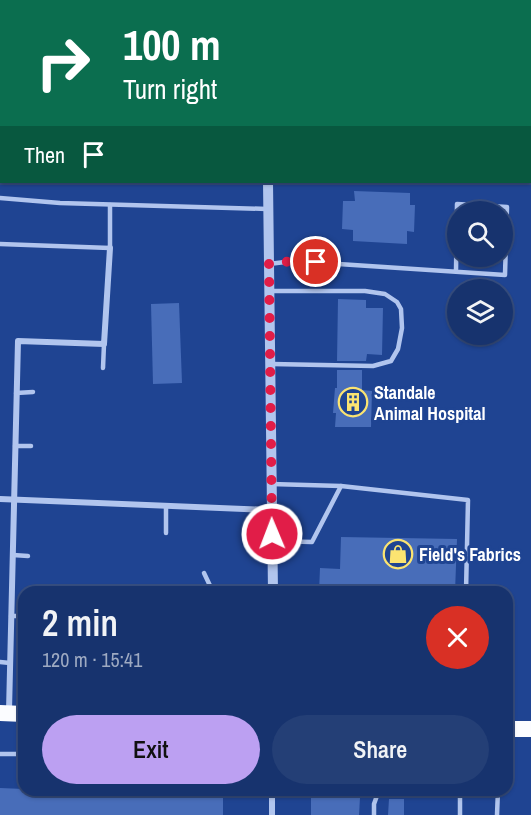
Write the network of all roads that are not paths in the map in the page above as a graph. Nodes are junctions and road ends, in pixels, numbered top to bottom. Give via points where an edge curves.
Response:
1 (268, 183) edge
2 (0, 198) edge
3 (110, 205) junction
4 (268, 209) junction
5 (0, 244) edge
6 (110, 248) junction
7 (269, 264) junction
8 (456, 271) junction
9 (269, 291) junction
10 (104, 344) junction
11 (271, 364) junction
12 (103, 368) dead end
13 (33, 392) dead end
14 (16, 393) junction
15 (15, 446) junction
16 (31, 447) dead end
17 (271, 484) junction
18 (341, 486) junction
19 (0, 499) edge
20 (14, 499) junction
21 (166, 506) junction
22 (271, 510) junction
23 (166, 533) dead end
24 (272, 542) junction
25 (13, 555) junction
26 (28, 556) dead end
27 (204, 573) dead end
28 (210, 586) edge
29 (273, 586) edge
30 (466, 586) edge
31 (11, 616) junction
32 (18, 616) edge
33 (0, 662) edge
34 (10, 663) junction
35 (11, 713) edge
36 (513, 729) edge
37 (531, 729) edge
38 (0, 753) edge
39 (18, 754) edge
40 (272, 796) edge
41 (377, 796) edge
42 (460, 796) edge
43 (498, 796) edge
44 (272, 815) edge
45 (374, 815) edge
46 (460, 815) edge
47 (497, 815) edge

1 - 4 street
2 - 3 lane
3 - 4 lane
3 - 6 lane
4 - 7 street
5 - 6 lane
6 - 10 street
7 - 8 lane via 293,261
7 - 9 street
8 - 8 lane via 506,275 507,207 457,204
9 - 11 street
9 - 11 lane via 385,294 400,309 402,328 391,361 373,366
10 - 12 lane
10 - 14 street via 18,341
11 - 17 street
13 - 14 lane
14 - 15 street
15 - 16 lane
15 - 20 street
17 - 18 lane
17 - 22 street
18 - 24 lane via 312,542
18 - 30 lane via 468,500
19 - 20 street
20 - 21 street
20 - 25 street
21 - 22 street
21 - 23 lane
22 - 24 street
24 - 29 street
25 - 26 lane
25 - 31 street
27 - 28 lane
31 - 32 lane
31 - 34 street
33 - 34 lane
34 - 35 street
36 - 37 highway
38 - 39 lane
40 - 44 street
41 - 45 lane
42 - 46 lane
43 - 47 lane

